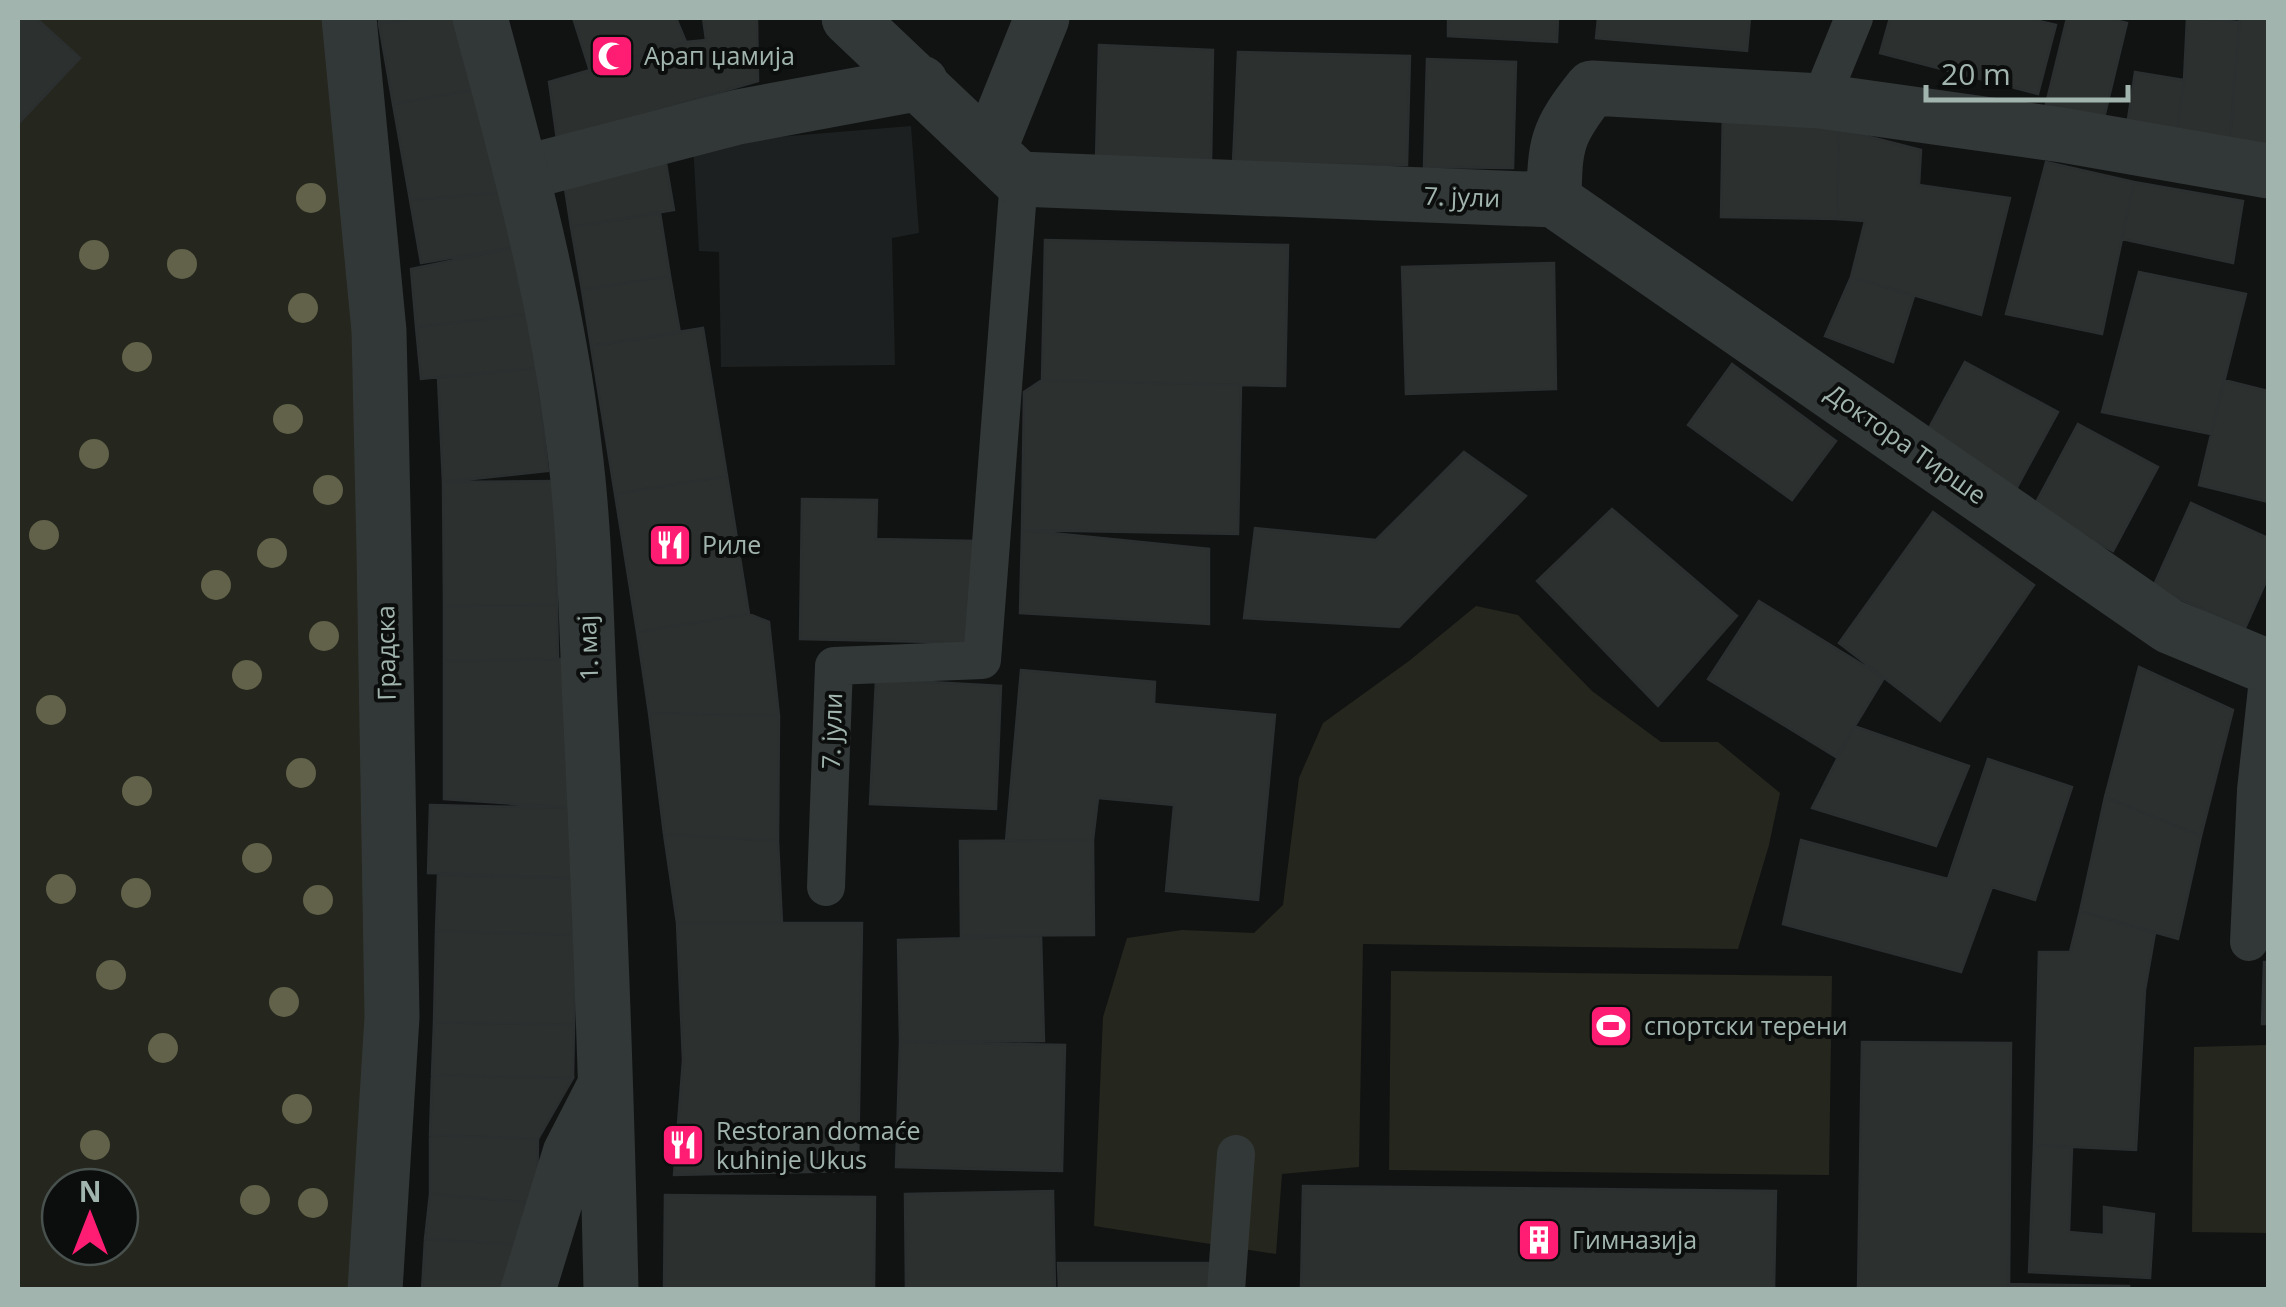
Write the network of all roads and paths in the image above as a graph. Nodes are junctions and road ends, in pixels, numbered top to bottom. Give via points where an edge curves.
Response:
1 (349, 18) edge
2 (480, 18) edge
3 (849, 18) edge
4 (1042, 18) edge
5 (1854, 18) edge
6 (921, 84) junction
7 (1820, 102) junction
8 (1004, 164) junction
9 (2268, 171) edge
10 (522, 173) junction
11 (1554, 200) junction
12 (2268, 667) edge
13 (2268, 679) edge
14 (826, 887) dead end
15 (2249, 942) dead end
16 (606, 1084) junction
17 (1236, 1154) dead end
18 (376, 1290) edge
19 (528, 1290) edge
20 (610, 1290) edge
21 (1226, 1290) edge

1 - 18 street, Градска via 378,331 387,677 392,1017
2 - 10 street, 1. мај
3 - 6 street
4 - 8 street
5 - 7 lane
6 - 8 street
6 - 10 street via 738,117
7 - 9 street
7 - 11 street via 1592,88 1565,122 1554,150
8 - 11 street, 7. јули
8 - 14 lane, 7. јули via 982,660 834,666
10 - 16 street, 1. мај via 574,444 587,596
11 - 12 street, Доктора Тирше via 2168,626
13 - 15 lane
16 - 19 street via 570,1153
16 - 20 street, 1. мај
17 - 21 lane

